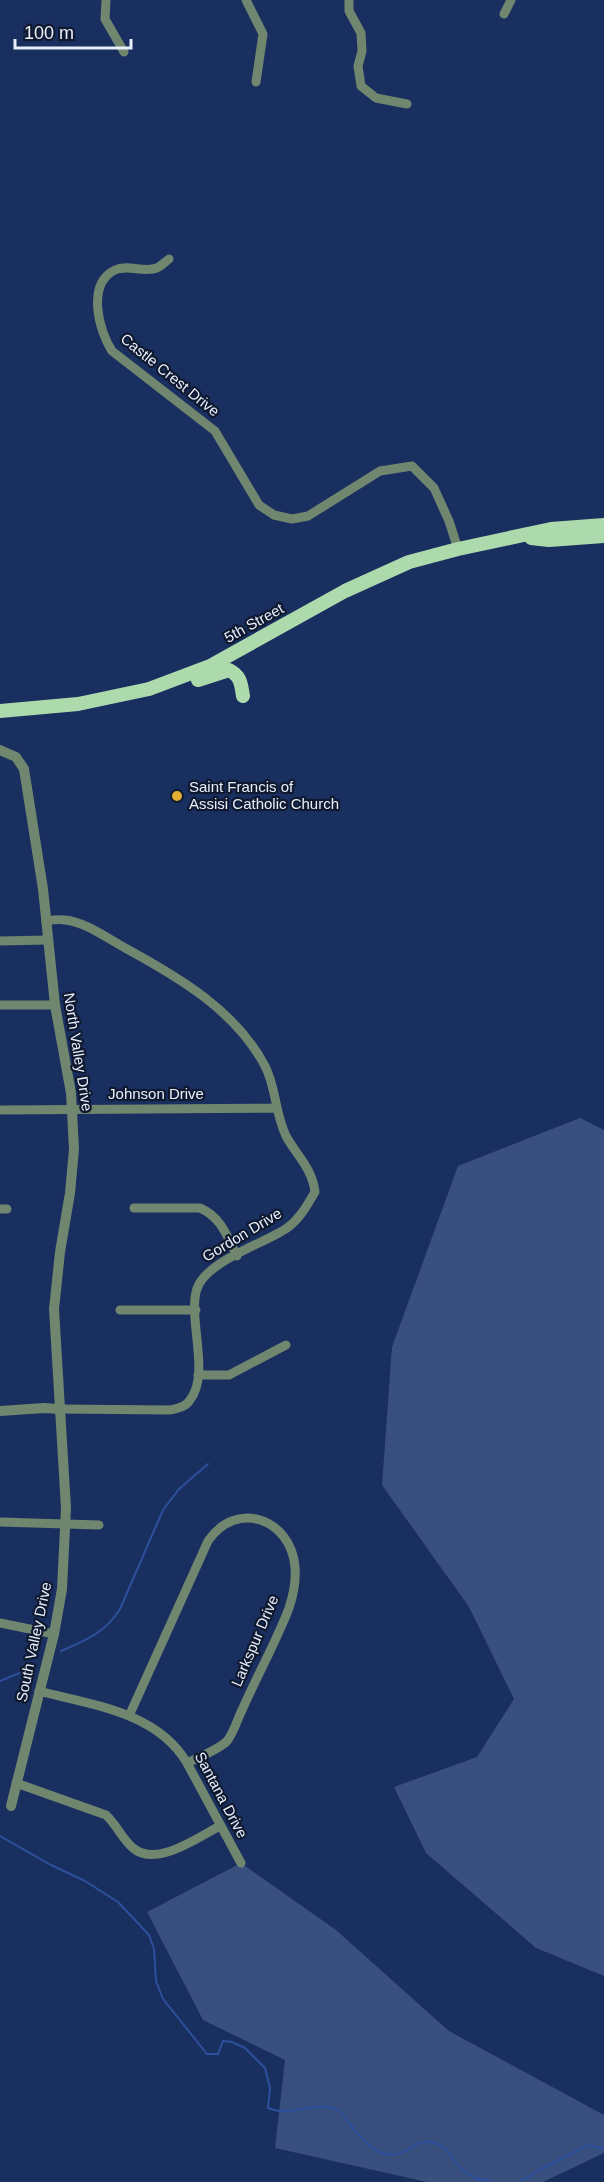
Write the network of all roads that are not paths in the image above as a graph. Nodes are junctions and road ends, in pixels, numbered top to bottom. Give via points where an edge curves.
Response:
1 (106, 0) edge
2 (246, 0) edge
3 (349, 0) edge
4 (511, 0) edge
5 (504, 14) dead end
6 (124, 52) dead end
7 (256, 82) dead end
8 (407, 104) dead end
9 (168, 259) dead end
10 (604, 525) edge
11 (604, 531) edge
12 (604, 536) edge
13 (517, 537) junction
14 (571, 538) junction
15 (458, 549) junction
16 (160, 685) junction
17 (243, 696) dead end
18 (0, 711) edge
19 (0, 750) edge
20 (46, 921) junction
21 (0, 940) edge
22 (48, 940) junction
23 (0, 1005) edge
24 (55, 1005) junction
25 (276, 1108) junction
26 (0, 1110) edge
27 (72, 1110) junction
28 (134, 1208) dead end
29 (237, 1256) junction
30 (120, 1310) dead end
31 (196, 1310) junction
32 (286, 1345) dead end
33 (198, 1375) junction
34 (59, 1409) junction
35 (0, 1411) edge
36 (0, 1522) edge
37 (66, 1522) junction
38 (99, 1525) dead end
39 (0, 1623) edge
40 (54, 1634) junction
41 (39, 1690) junction
42 (129, 1716) junction
43 (187, 1763) junction
44 (16, 1783) junction
45 (11, 1806) dead end
46 (220, 1826) junction
47 (241, 1863) dead end

1 - 6 street via 105,19
2 - 7 street via 263,34
3 - 8 street via 361,33 361,86 376,98
4 - 5 street
9 - 15 street, Castle Crest Drive via 157,268 116,269 102,282 98,301 104,339 112,351 215,431 259,505 281,517 300,519 380,471 412,466 434,488
10 - 13 main road, 5th Street via 551,529
11 - 14 main road
12 - 14 main road, 5th Street
13 - 14 main road, 5th Street
13 - 15 main road, 5th Street
15 - 16 main road, 5th Street via 409,562 367,580 210,666
16 - 17 main road via 192,682 229,670 240,680
16 - 18 main road, 5th Street via 103,700
19 - 20 street, North Valley Drive via 16,757 24,770
20 - 22 street, North Valley Drive
20 - 25 street, Gordon Drive via 65,920 82,925 198,991 231,1022 265,1066
21 - 22 street
22 - 24 street, North Valley Drive
23 - 24 street
24 - 27 street, North Valley Drive
25 - 27 street, Johnson Drive
25 - 29 street, Gordon Drive via 286,1136 310,1170 315,1192 299,1218 287,1228
26 - 27 street, Johnson Drive
27 - 34 street, North Valley Drive via 73,1171 54,1309
28 - 29 street via 200,1208 210,1212 220,1221
29 - 31 street, Gordon Drive via 202,1277 196,1292
30 - 31 street
31 - 33 street, Gordon Drive
32 - 33 street via 229,1375
33 - 34 street, Gordon Drive via 191,1400 170,1410
34 - 35 street
34 - 37 street, South Valley Drive
36 - 37 street
37 - 38 street
37 - 40 street, South Valley Drive via 62,1589
39 - 40 street
40 - 41 street, South Valley Drive
41 - 42 street, Santana Drive
41 - 44 street, South Valley Drive
42 - 43 street, Santana Drive via 165,1736
42 - 43 street, Larkspur Drive via 214,1533 225,1523 244,1517 275,1527 287,1540 295,1565 289,1607 227,1741
43 - 46 street, Santana Drive
44 - 45 street, South Valley Drive
44 - 46 street via 106,1815 132,1848 144,1854 169,1852
46 - 47 street, Santana Drive

